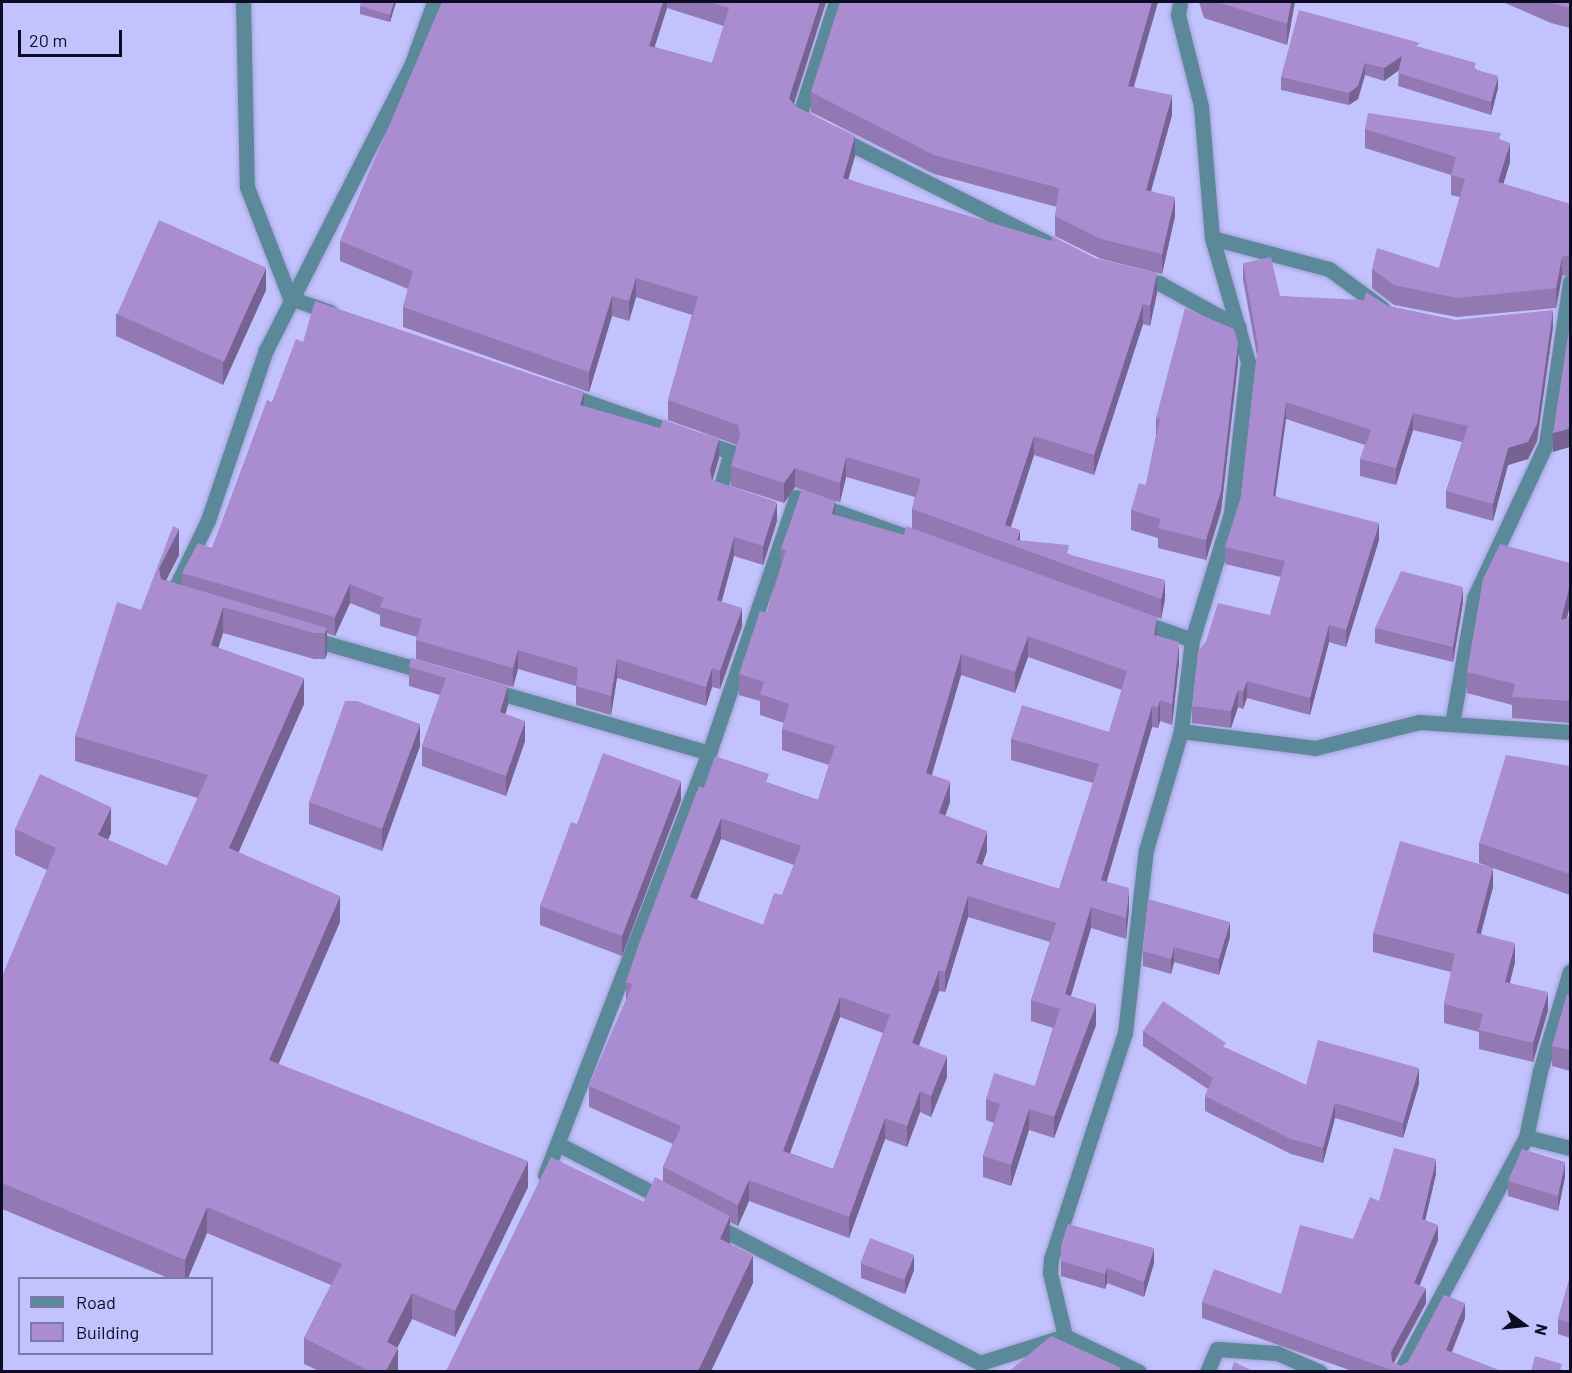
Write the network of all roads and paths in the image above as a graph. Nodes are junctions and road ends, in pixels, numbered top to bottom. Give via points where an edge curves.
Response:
1 (243, 2) edge
2 (434, 2) edge
3 (836, 2) edge
4 (1180, 2) edge
5 (1212, 238) junction
6 (1066, 252) edge
7 (1118, 273) edge
8 (1570, 282) edge
9 (290, 298) junction
10 (1568, 315) edge
11 (1401, 316) edge
12 (1544, 317) edge
13 (346, 318) edge
14 (1239, 327) junction
15 (550, 389) edge
16 (749, 500) edge
17 (929, 545) edge
18 (191, 605) edge
19 (1126, 616) edge
20 (295, 634) edge
21 (1192, 640) junction
22 (444, 677) edge
23 (479, 687) edge
24 (1452, 724) junction
25 (1181, 731) junction
26 (1570, 732) edge
27 (709, 753) junction
28 (1570, 971) edge
29 (1526, 1137) junction
30 (560, 1145) junction
31 (1570, 1148) edge
32 (539, 1186) edge
33 (1065, 1336) junction
34 (975, 1367) edge
35 (1139, 1371) edge
36 (1207, 1371) edge
37 (1320, 1371) edge
38 (1400, 1371) edge

1 - 9 street via 247,187 278,258
2 - 9 street via 411,66
3 - 6 street via 799,117
4 - 5 street via 1178,15 1201,106
5 - 11 street via 1329,268 1390,314
5 - 14 street
7 - 14 street via 1160,283
8 - 10 street
9 - 13 street
9 - 18 street via 266,350 208,520 168,598
10 - 12 street
10 - 24 street via 1546,444 1474,598
14 - 21 street via 1248,362 1231,513
15 - 16 street via 731,452 719,492
17 - 27 street via 796,497 784,512
19 - 21 street
20 - 22 street
21 - 25 street
23 - 27 street
24 - 25 street via 1419,722 1315,748
24 - 26 street
25 - 33 street via 1146,850 1125,1033 1051,1259 1050,1274
27 - 30 street
28 - 29 street via 1540,1071
29 - 31 street
29 - 38 street
30 - 32 street
30 - 34 street
33 - 34 street
33 - 35 street
36 - 37 street via 1217,1348 1277,1353

